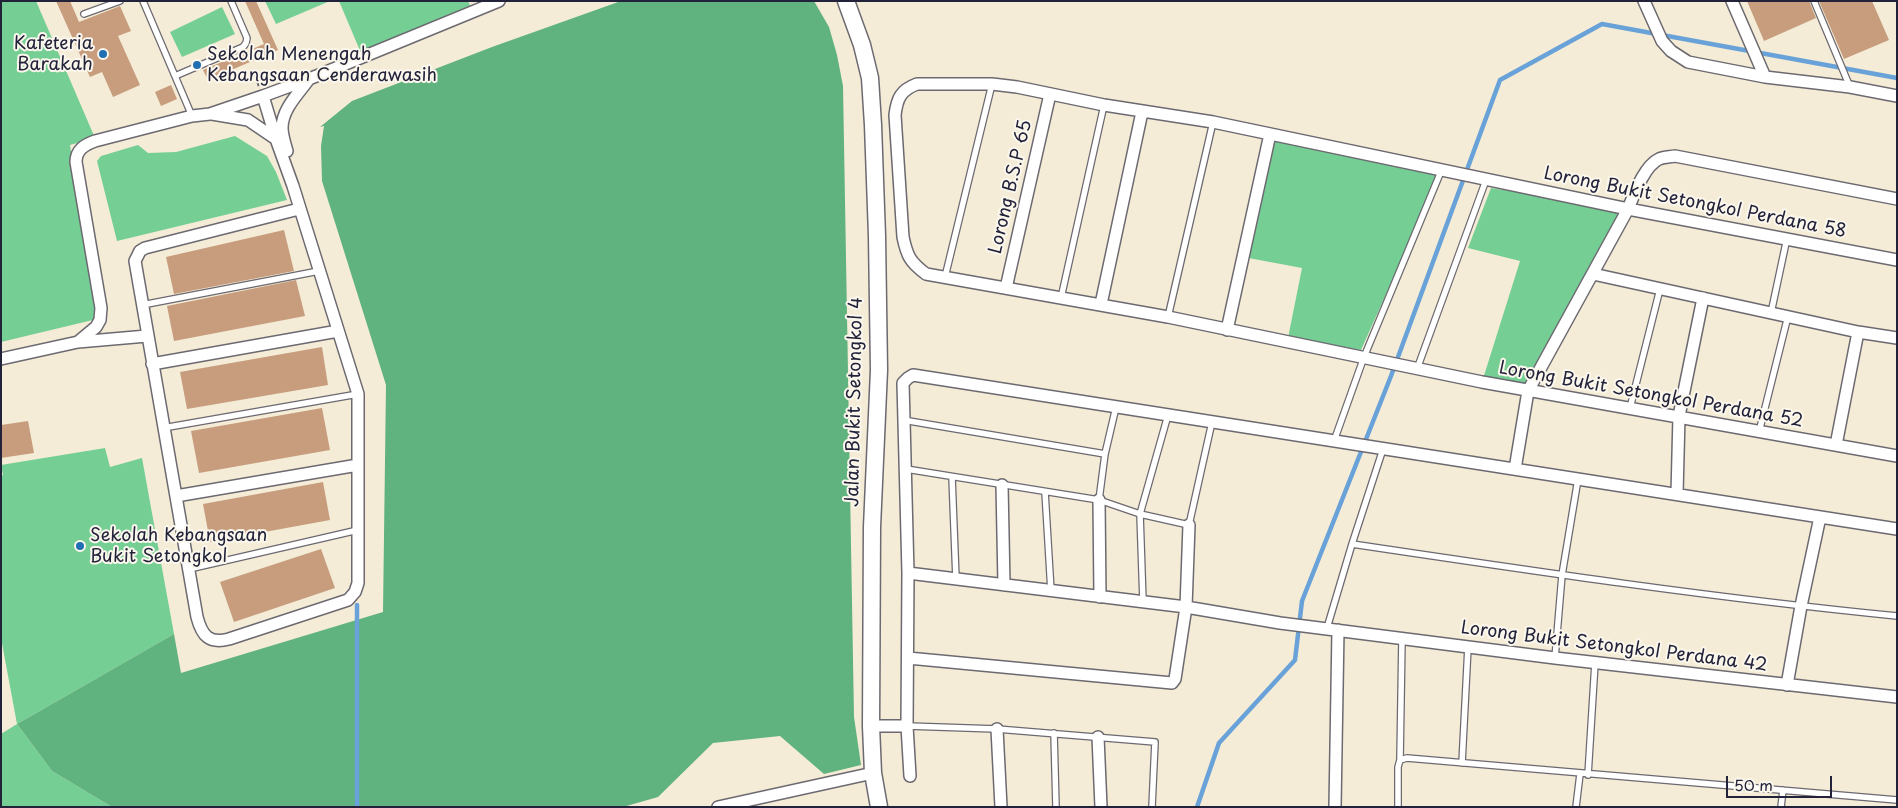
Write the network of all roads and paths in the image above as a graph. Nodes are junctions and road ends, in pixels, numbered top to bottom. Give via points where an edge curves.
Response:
1 (120, 1) edge
2 (143, 1) edge
3 (231, 1) edge
4 (499, 1) edge
5 (846, 1) edge
6 (1644, 1) edge
7 (1732, 1) edge
8 (1814, 1) edge
9 (84, 14) dead end
10 (1764, 75) junction
11 (175, 76) junction
12 (309, 79) junction
13 (992, 84) junction
14 (1849, 85) junction
15 (1050, 94) junction
16 (263, 96) junction
17 (1897, 96) edge
18 (1104, 105) junction
19 (1142, 112) junction
20 (210, 114) junction
21 (192, 116) junction
22 (1213, 122) junction
23 (1270, 134) junction
24 (276, 139) junction
25 (1447, 170) junction
26 (1486, 180) junction
27 (293, 186) junction
28 (1897, 199) edge
29 (299, 209) junction
30 (1628, 209) junction
31 (1787, 238) junction
32 (1897, 260) edge
33 (319, 271) junction
34 (926, 274) joint
35 (1593, 274) junction
36 (946, 277) junction
37 (1006, 288) junction
38 (1660, 289) junction
39 (1061, 298) junction
40 (1703, 298) junction
41 (1101, 304) junction
42 (142, 305) junction
43 (1771, 313) junction
44 (1788, 316) junction
45 (1168, 317) junction
46 (1227, 330) junction
47 (338, 331) junction
48 (1858, 332) junction
49 (147, 336) junction
50 (1897, 338) edge
51 (78, 342) junction
52 (1364, 357) junction
53 (1, 360) edge
54 (152, 364) junction
55 (1416, 369) junction
56 (1528, 391) junction
57 (358, 394) junction
58 (1116, 407) junction
59 (1630, 408) junction
60 (1168, 415) junction
61 (1679, 416) junction
62 (903, 420) junction
63 (1212, 422) junction
64 (163, 428) junction
65 (1759, 432) junction
66 (1338, 442) junction
67 (1836, 445) junction
68 (1381, 449) junction
69 (1105, 454) junction
70 (1897, 456) edge
71 (358, 464) junction
72 (906, 469) junction
73 (1515, 469) junction
74 (952, 477) junction
75 (1578, 479) junction
76 (1002, 485) junction
77 (1045, 492) junction
78 (1678, 494) junction
79 (176, 496) junction
80 (1099, 500) junction
81 (1140, 514) junction
82 (1820, 517) junction
83 (1189, 524) junction
84 (1897, 529) edge
85 (358, 530) junction
86 (1352, 544) junction
87 (189, 569) junction
88 (908, 572) junction
89 (1562, 575) junction
90 (956, 579) junction
91 (1004, 585) junction
92 (1051, 591) junction
93 (1100, 597) junction
94 (1143, 602) junction
95 (1801, 606) junction
96 (1186, 608) junction
97 (1897, 616) edge
98 (1330, 629) junction
99 (1402, 638) junction
100 (1468, 647) junction
101 (908, 658) junction
102 (1555, 658) junction
103 (1595, 663) junction
104 (1787, 685) junction
105 (1897, 697) edge
106 (872, 726) junction
107 (907, 726) junction
108 (997, 729) junction
109 (1054, 734) junction
110 (1098, 737) junction
111 (1400, 760) junction
112 (1462, 764) junction
113 (873, 772) junction
114 (1580, 774) junction
115 (1588, 774) junction
116 (910, 776) dead end
117 (1783, 790) junction
118 (1897, 800) edge
119 (718, 807) edge
120 (879, 807) edge
121 (1002, 807) edge
122 (1056, 807) edge
123 (1101, 807) edge
124 (1152, 807) edge
125 (1335, 807) edge
126 (1398, 807) edge
127 (1576, 807) edge
128 (1781, 807) edge

1 - 9 lane
2 - 11 lane
3 - 11 lane via 247,38 246,44
4 - 12 street
5 - 106 street, Jalan Bukit Setongkol 4 via 870,78 877,226 879,370 872,527
6 - 10 street via 1662,41 1688,62
7 - 10 street
8 - 14 lane
10 - 14 street
11 - 21 lane
12 - 16 street
12 - 27 street via 288,107 282,128
13 - 15 street, Lorong Bukit Setongkol Perdana 58
13 - 34 street, Lorong Bukit Setongkol Perdana 58 via 917,84 906,88 897,104 903,237 913,264
13 - 36 lane
14 - 17 street
15 - 18 street, Lorong Bukit Setongkol Perdana 58
15 - 37 street, Lorong B.S.P 65
16 - 20 street
16 - 24 street
18 - 19 street, Lorong Bukit Setongkol Perdana 58
18 - 39 lane
19 - 22 street, Lorong Bukit Setongkol Perdana 58
19 - 41 street
20 - 21 street
20 - 24 street via 248,120
21 - 51 street via 95,141 84,146 76,156 101,308 96,327
22 - 23 street, Lorong Bukit Setongkol Perdana 58
22 - 45 lane
23 - 25 street, Lorong Bukit Setongkol Perdana 58
23 - 46 street
24 - 27 street
25 - 26 street, Lorong Bukit Setongkol Perdana 58
25 - 52 lane
26 - 30 street, Lorong Bukit Setongkol Perdana 58
26 - 55 lane
27 - 29 street
28 - 30 street via 1674,156 1659,158 1649,168
29 - 33 street
29 - 42 street via 145,248 138,254 134,266
30 - 31 street, Lorong Bukit Setongkol Perdana 58
30 - 35 street
31 - 32 street, Lorong Bukit Setongkol Perdana 58
31 - 43 lane
33 - 42 lane
33 - 47 street
34 - 36 street, Lorong Bukit Setongkol Perdana 52
35 - 38 street
35 - 56 street
36 - 37 street, Lorong Bukit Setongkol Perdana 52
37 - 39 street, Lorong Bukit Setongkol Perdana 52
38 - 40 street
38 - 59 lane
39 - 41 street, Lorong Bukit Setongkol Perdana 52
40 - 43 street
40 - 61 street
41 - 45 street, Lorong Bukit Setongkol Perdana 52
42 - 49 street
43 - 44 street
44 - 48 street
44 - 65 lane
45 - 46 street, Lorong Bukit Setongkol Perdana 52
46 - 52 street, Lorong Bukit Setongkol Perdana 52
47 - 54 street
47 - 57 street
48 - 50 street
48 - 67 street
49 - 51 street
49 - 54 street
51 - 53 street
52 - 55 street, Lorong Bukit Setongkol Perdana 52
52 - 66 lane
54 - 64 street
55 - 56 street, Lorong Bukit Setongkol Perdana 52
56 - 59 street, Lorong Bukit Setongkol Perdana 52
56 - 73 street
57 - 64 lane
57 - 71 street
58 - 60 street
58 - 62 street via 913,375 903,383
58 - 69 lane
59 - 61 street, Lorong Bukit Setongkol Perdana 52
60 - 63 street
60 - 81 lane
61 - 65 street, Lorong Bukit Setongkol Perdana 52
61 - 78 street
62 - 69 lane
62 - 72 street
63 - 66 street
63 - 83 lane
64 - 79 street
65 - 67 street, Lorong Bukit Setongkol Perdana 52
66 - 68 street
67 - 70 street, Lorong Bukit Setongkol Perdana 52
68 - 73 street
68 - 86 lane
69 - 80 lane
71 - 79 street
71 - 85 street
72 - 74 lane
72 - 88 street
73 - 75 street
74 - 76 lane
74 - 90 lane
75 - 78 street
75 - 89 lane
76 - 77 lane
76 - 91 street
77 - 80 lane
77 - 92 lane
78 - 82 street
79 - 87 street
80 - 81 lane
80 - 93 street
81 - 83 lane
81 - 94 lane
82 - 84 street
82 - 95 street
83 - 96 street
85 - 87 lane
85 - 87 street via 358,583 348,600 221,641 208,638 203,632 197,617
86 - 89 lane
86 - 98 lane
88 - 90 street, Lorong Bukit Setongkol Perdana 42
88 - 101 street
89 - 95 lane
89 - 102 lane
90 - 91 street, Lorong Bukit Setongkol Perdana 42
91 - 92 street, Lorong Bukit Setongkol Perdana 42
92 - 93 street, Lorong Bukit Setongkol Perdana 42
93 - 94 street, Lorong Bukit Setongkol Perdana 42
94 - 96 street, Lorong Bukit Setongkol Perdana 42
95 - 97 lane
95 - 104 street
96 - 98 street, Lorong Bukit Setongkol Perdana 42
96 - 101 street via 1172,683
98 - 99 street, Lorong Bukit Setongkol Perdana 42
98 - 125 street
99 - 100 street, Lorong Bukit Setongkol Perdana 42
99 - 111 lane
100 - 102 street, Lorong Bukit Setongkol Perdana 42
100 - 112 lane
101 - 107 street
102 - 103 street, Lorong Bukit Setongkol Perdana 42
103 - 104 street, Lorong Bukit Setongkol Perdana 42
103 - 115 lane
104 - 105 street, Lorong Bukit Setongkol Perdana 42
106 - 107 street
106 - 113 street, Jalan Bukit Setongkol 4
107 - 108 lane
107 - 116 street
108 - 109 lane
108 - 121 street
109 - 110 lane
109 - 122 lane
110 - 123 street
110 - 124 lane via 1155,742
111 - 112 lane
111 - 126 lane
112 - 114 lane
113 - 119 street
113 - 120 street, Jalan Bukit Setongkol 4
114 - 115 lane
114 - 127 lane
115 - 117 lane
117 - 118 lane
117 - 128 lane

